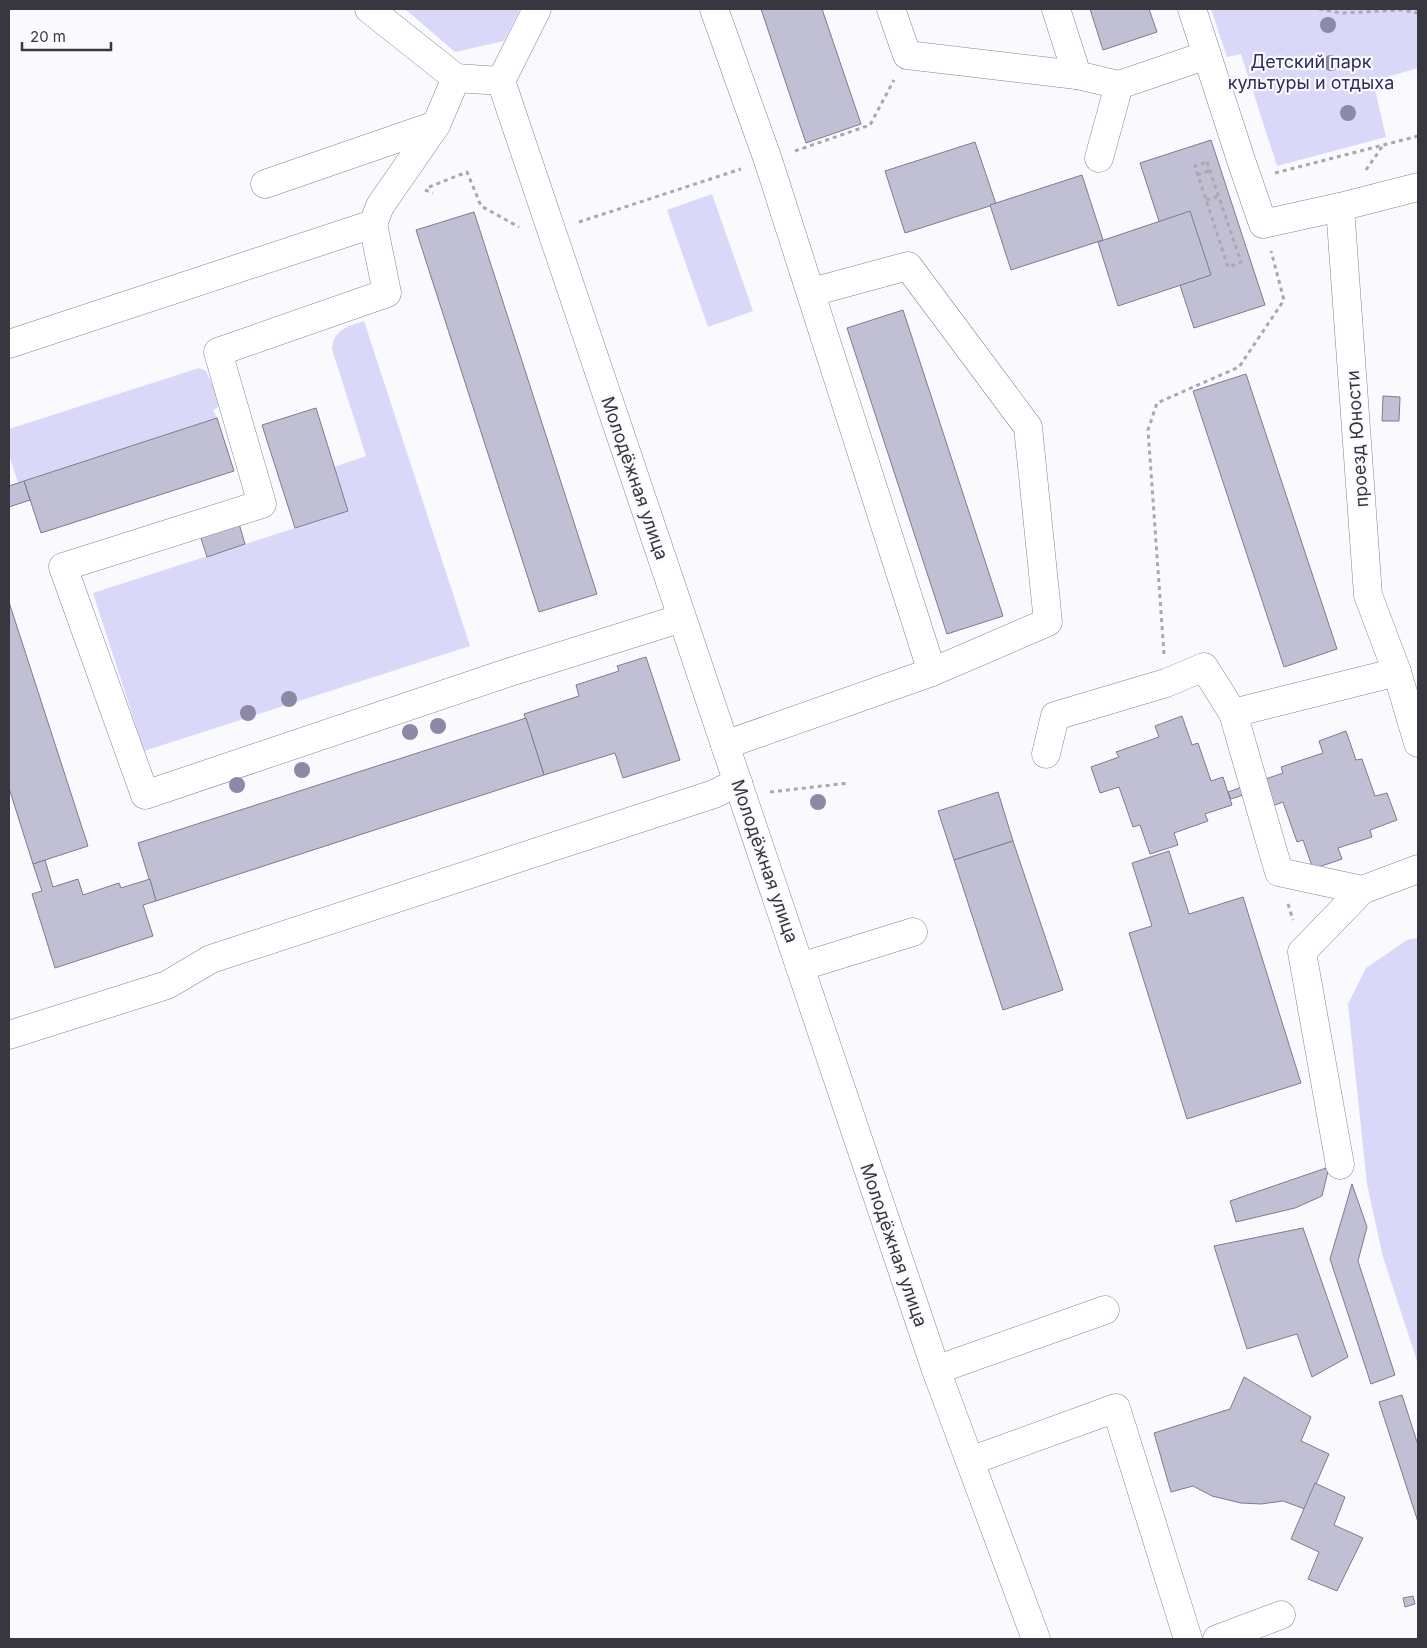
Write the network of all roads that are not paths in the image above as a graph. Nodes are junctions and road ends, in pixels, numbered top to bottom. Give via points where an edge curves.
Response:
1 (369, 9) edge
2 (537, 9) edge
3 (714, 9) edge
4 (891, 9) edge
5 (1056, 9) edge
6 (1192, 9) edge
7 (1208, 55) junction
8 (1077, 75) junction
9 (456, 78) junction
10 (501, 81) junction
11 (1119, 85) junction
12 (436, 125) junction
13 (1099, 158) dead end
14 (265, 184) dead end
15 (1418, 187) edge
16 (1340, 207) junction
17 (373, 224) junction
18 (812, 292) junction
19 (9, 344) edge
20 (682, 618) junction
21 (932, 672) junction
22 (1397, 672) junction
23 (1233, 714) junction
24 (1418, 743) edge
25 (726, 745) junction
26 (1046, 754) dead end
27 (740, 789) junction
28 (1418, 869) edge
29 (1362, 890) junction
30 (913, 932) dead end
31 (800, 967) junction
32 (9, 1035) edge
33 (1340, 1165) dead end
34 (1105, 1310) dead end
35 (936, 1370) junction
36 (970, 1461) junction
37 (1281, 1615) dead end
38 (1036, 1639) edge
39 (1188, 1639) edge
40 (1217, 1639) edge

1 - 9 street
2 - 10 street
3 - 18 street
4 - 8 street via 907,55
5 - 8 street
6 - 7 street
7 - 11 street
7 - 16 street via 1264,224
8 - 11 street
9 - 10 street
9 - 12 street
10 - 20 street, Молодёжная улица
11 - 13 street
12 - 14 street
12 - 17 street via 380,206
15 - 16 street
16 - 22 street, проезд Юности via 1368,595
17 - 19 street
17 - 20 street via 387,293 218,352 262,504 62,567 145,795 507,673
18 - 21 street
18 - 21 street via 908,266 1028,427 1048,622
20 - 25 street, Молодёжная улица
21 - 25 street
22 - 23 street
22 - 24 street, проезд Юности
23 - 26 street via 1204,667 1166,683 1055,716
23 - 29 street via 1279,872
25 - 27 street, Молодёжная улица
27 - 31 street, Молодёжная улица
27 - 32 street via 714,794 211,959 167,985
28 - 29 street
29 - 33 street via 1302,952
30 - 31 street
31 - 35 street, Молодёжная улица
34 - 35 street
35 - 36 street, Молодёжная улица
36 - 38 street, Молодёжная улица
36 - 39 street via 1116,1408
37 - 40 street

